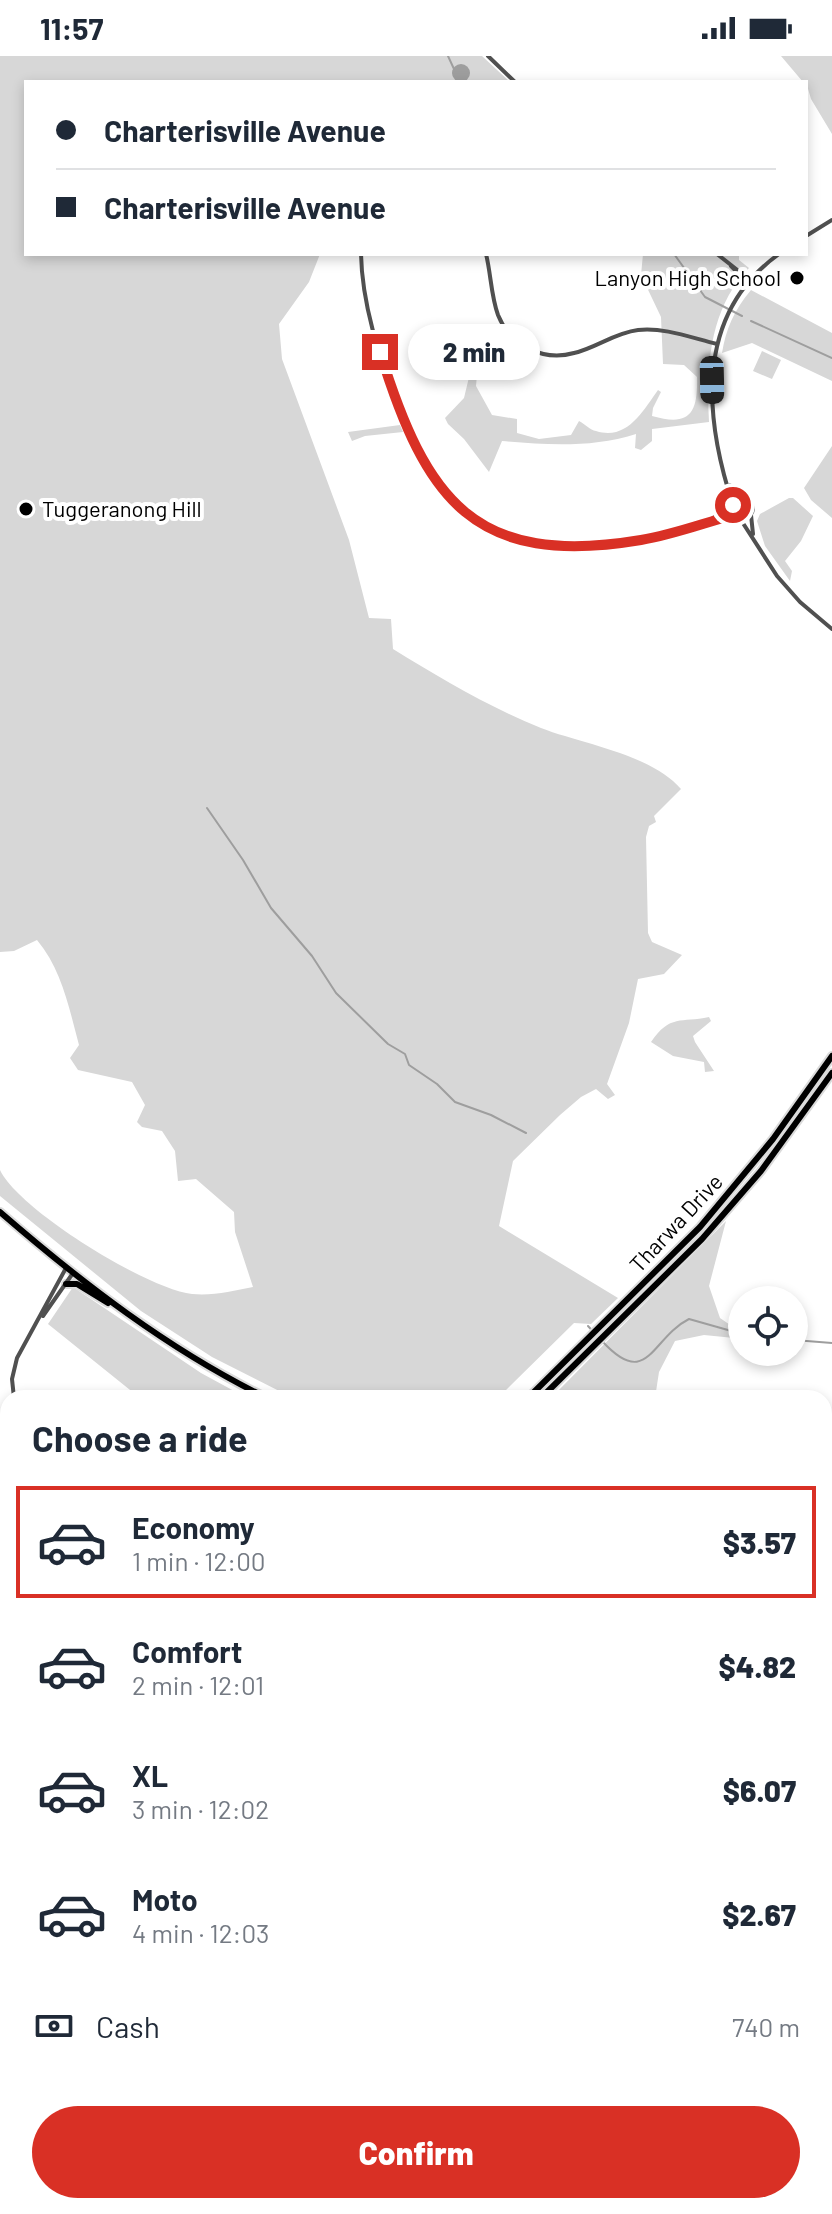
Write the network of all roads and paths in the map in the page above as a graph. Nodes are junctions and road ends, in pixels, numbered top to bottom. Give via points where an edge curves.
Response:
1 (488, 56) edge
2 (513, 80) edge
3 (832, 220) edge
4 (808, 235) edge
5 (361, 256) edge
6 (486, 256) edge
7 (720, 256) edge
8 (777, 256) edge
9 (749, 281) junction
10 (717, 344) junction
11 (726, 480) junction
12 (745, 498) junction
13 (733, 505) junction
14 (751, 512) junction
15 (739, 517) junction
16 (704, 523) junction
17 (754, 540) junction
18 (832, 629) edge
19 (832, 1056) edge
20 (832, 1073) edge
21 (0, 1212) edge
22 (66, 1268) junction
23 (73, 1273) junction
24 (66, 1284) junction
25 (115, 1305) junction
26 (41, 1317) junction
27 (13, 1390) edge
28 (253, 1390) edge
29 (536, 1390) edge
30 (549, 1390) edge

1 - 2 street
3 - 4 street
5 - 16 street via 372,321 400,412 433,479 468,515 514,538 568,546 644,540
6 - 10 street via 498,314 512,336 533,351 573,354 640,330
7 - 9 street
8 - 9 street
9 - 10 street
10 - 11 street via 713,412
11 - 12 street
11 - 13 street
12 - 13 street
12 - 14 street via 752,504
13 - 15 street
13 - 16 street
14 - 15 street
14 - 17 street
15 - 16 street
15 - 17 street
17 - 18 street via 789,590
19 - 29 main road, Tharwa Drive via 731,1191
20 - 30 main road, Tharwa Drive via 730,1207
21 - 22 main road
22 - 23 main road
22 - 26 street
23 - 24 street
23 - 25 main road
24 - 25 main road via 77,1284
24 - 26 street
25 - 28 main road
26 - 27 street via 17,1358

